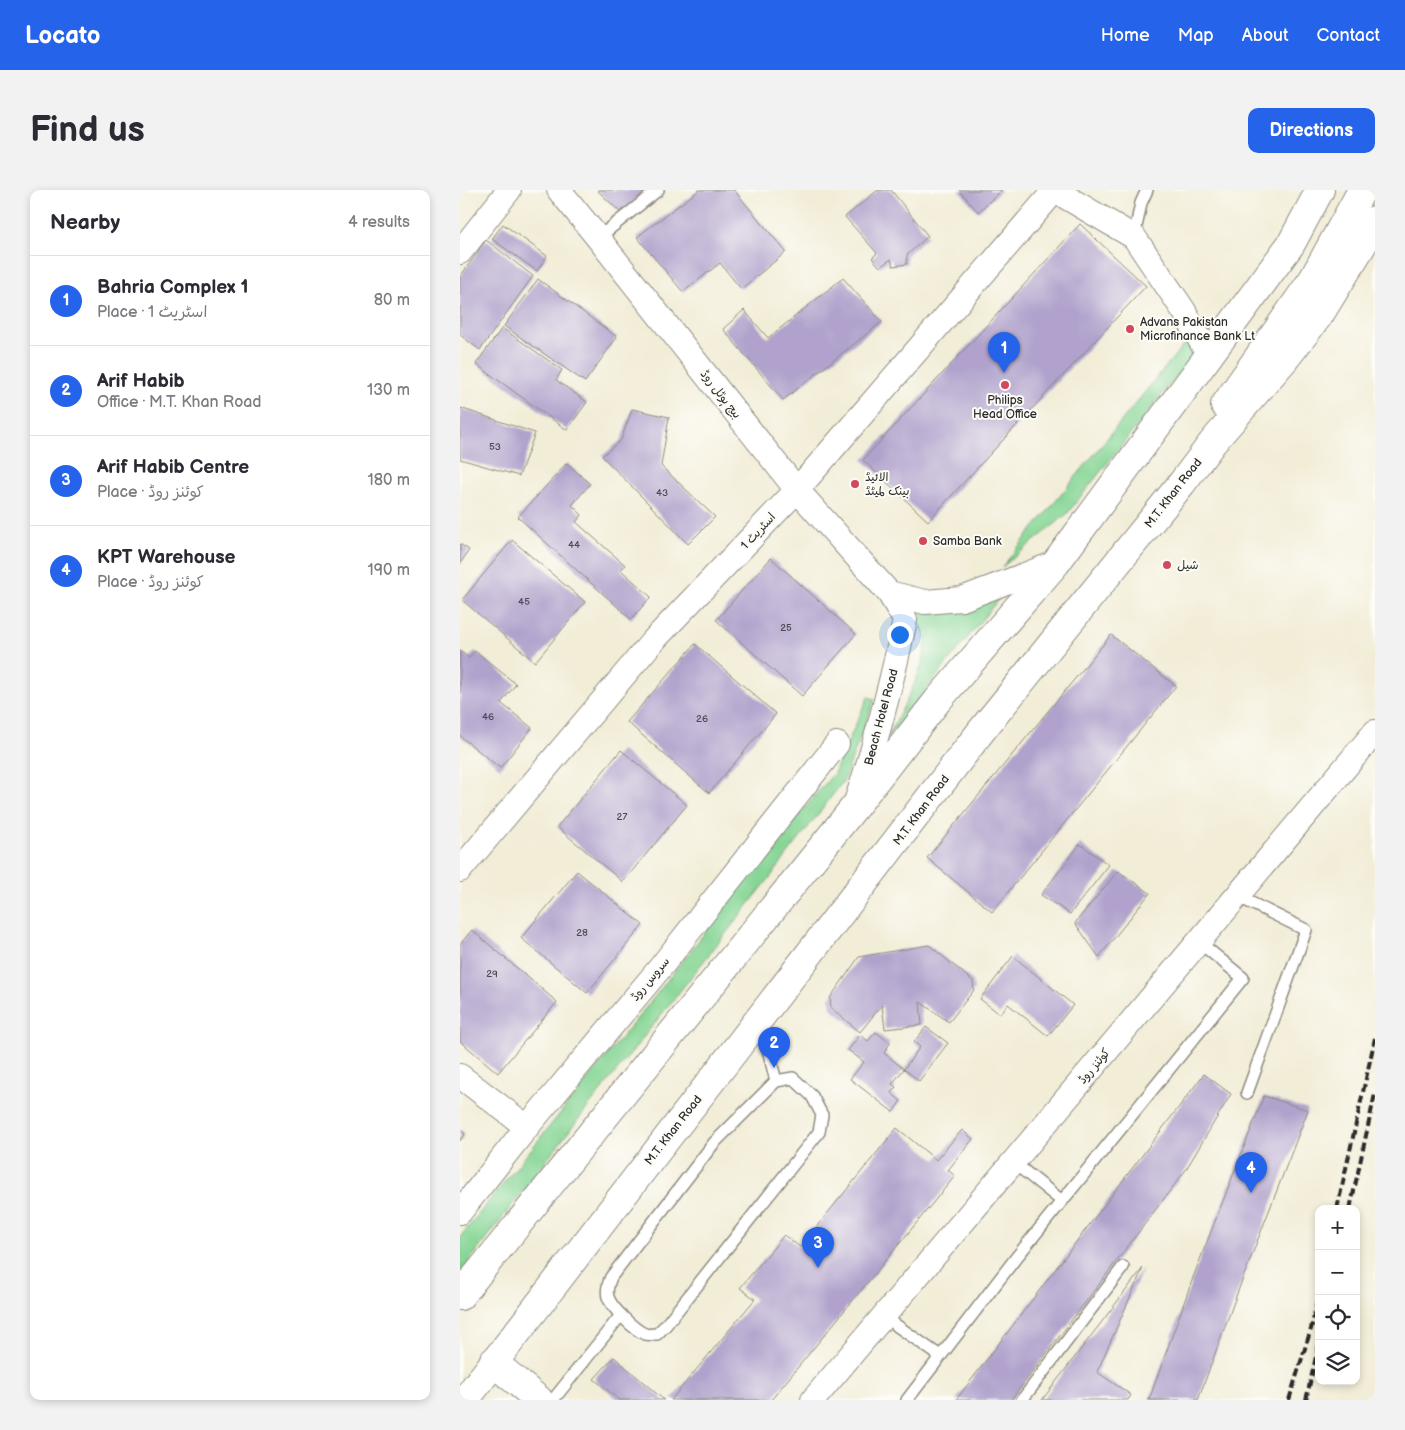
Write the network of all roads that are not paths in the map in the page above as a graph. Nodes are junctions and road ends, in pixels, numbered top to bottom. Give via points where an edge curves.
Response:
1 (509, 190) edge
2 (559, 190) edge
3 (658, 190) edge
4 (1055, 190) edge
5 (1147, 190) edge
6 (1320, 190) edge
7 (1349, 190) edge
8 (1362, 190) edge
9 (1375, 220) edge
10 (1134, 237) junction
11 (598, 238) junction
12 (460, 252) edge
13 (1307, 274) junction
14 (1209, 356) junction
15 (1182, 483) junction
16 (797, 490) junction
17 (1056, 563) junction
18 (889, 593) junction
19 (1375, 732) edge
20 (837, 744) dead end
21 (853, 808) junction
22 (460, 870) edge
23 (1237, 896) junction
24 (1199, 942) junction
25 (760, 1017) junction
26 (460, 1076) edge
27 (776, 1082) junction
28 (1246, 1094) dead end
29 (527, 1127) junction
30 (1013, 1162) junction
31 (1062, 1201) junction
32 (460, 1212) edge
33 (1123, 1267) dead end
34 (460, 1296) edge
35 (621, 1315) junction
36 (883, 1316) junction
37 (940, 1356) junction
38 (493, 1362) junction
39 (465, 1400) edge
40 (540, 1400) edge
41 (553, 1400) edge
42 (813, 1400) edge
43 (907, 1400) edge
44 (1022, 1400) edge

1 - 12 street
2 - 11 street, بیچ ہوٹل روڈ
3 - 11 lane
4 - 10 street
4 - 16 street, اسٹریٹ 1
5 - 10 lane
6 - 14 main road via 1291,244
7 - 13 main road
8 - 13 main road
9 - 15 main road, M.T. Khan Road via 1320,314
10 - 14 street via 1184,311
11 - 16 street, بیچ ہوٹل روڈ
13 - 14 main road via 1236,344
13 - 15 main road via 1193,458
14 - 17 main road
15 - 25 main road, M.T. Khan Road via 982,730
16 - 18 street, بیچ ہوٹل روڈ
16 - 22 street, اسٹریٹ 1 via 652,642
17 - 18 street via 962,599 925,602
17 - 21 main road via 938,700
18 - 21 street, Beach Hotel Road via 905,620 873,751
19 - 23 street, کوئنز روڈ
20 - 29 street, سروس روڈ via 660,968
21 - 34 main road
23 - 24 street, کوئنز روڈ
23 - 28 lane via 1306,930
24 - 30 street, کوئنز روڈ
24 - 31 lane via 1243,978
25 - 27 lane
25 - 38 main road, M.T. Khan Road
26 - 29 street
27 - 35 lane via 714,1143 611,1277 607,1287 608,1299
27 - 35 lane via 793,1078 812,1096 822,1114 819,1132 657,1334 638,1330
29 - 32 street, سروس روڈ
30 - 31 lane
30 - 36 street, کوئنز روڈ
31 - 37 lane
33 - 44 lane
35 - 41 lane
36 - 37 lane
36 - 42 street, کوئنز روڈ
37 - 43 lane
38 - 39 main road, M.T. Khan Road
38 - 40 main road

